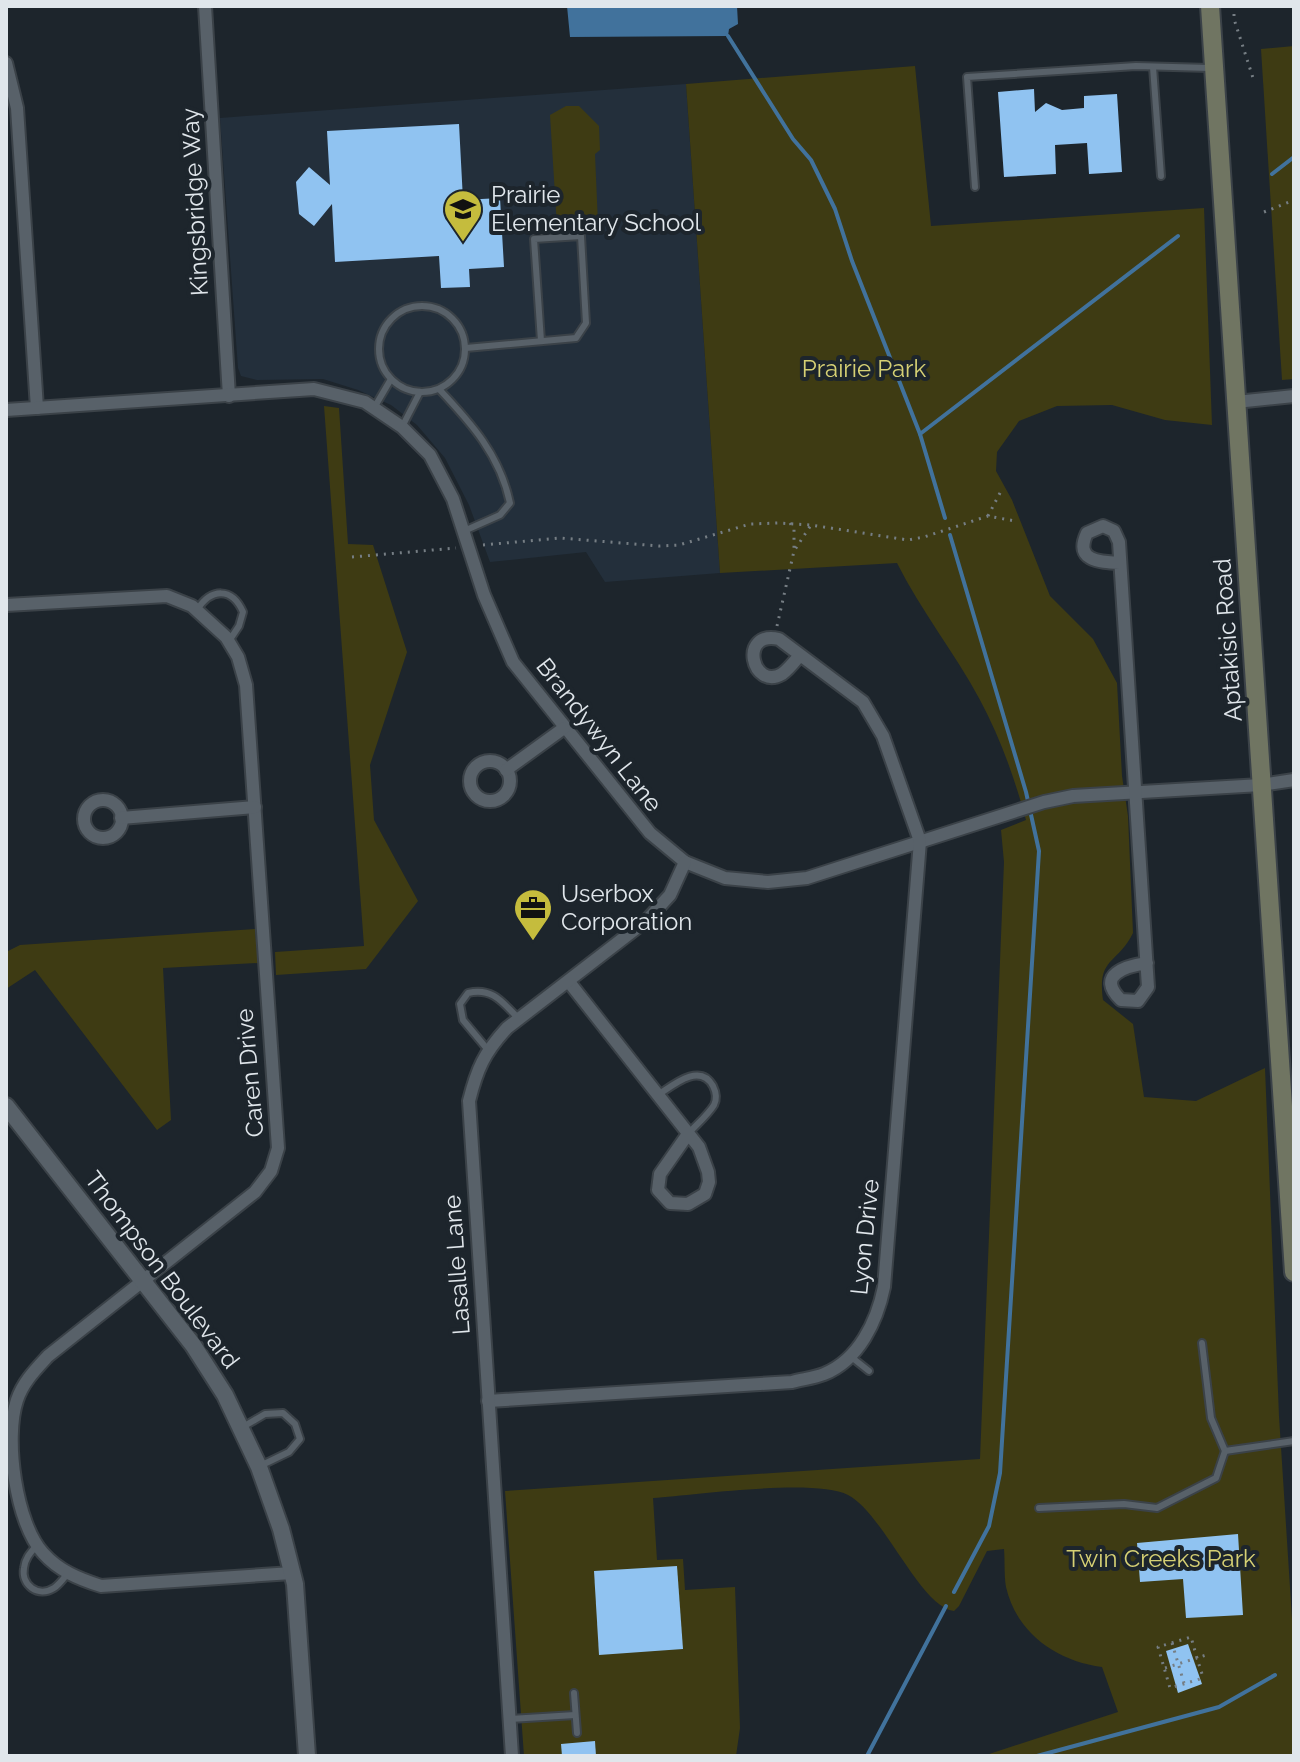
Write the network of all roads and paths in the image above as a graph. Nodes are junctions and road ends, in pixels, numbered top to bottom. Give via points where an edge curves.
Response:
1 (205, 6) edge
2 (1210, 6) edge
3 (1234, 6) edge
4 (6, 63) edge
5 (1153, 67) junction
6 (1214, 68) junction
7 (1254, 81) dead end
8 (1161, 176) dead end
9 (975, 187) dead end
10 (1294, 200) edge
11 (1264, 212) dead end
12 (541, 341) junction
13 (466, 348) junction
14 (391, 379) junction
15 (439, 389) junction
16 (420, 392) junction
17 (229, 396) junction
18 (1294, 396) edge
19 (1236, 402) junction
20 (37, 408) junction
21 (374, 408) junction
22 (6, 410) edge
23 (402, 427) junction
24 (1001, 491) dead end
25 (988, 516) junction
26 (1015, 521) dead end
27 (790, 523) junction
28 (811, 525) junction
29 (463, 531) junction
30 (468, 547) junction
31 (794, 551) junction
32 (352, 557) dead end
33 (1120, 563) dead end
34 (6, 605) edge
35 (197, 610) junction
36 (775, 638) junction
37 (229, 641) junction
38 (800, 655) junction
39 (564, 728) junction
40 (506, 770) dead end
41 (1294, 780) edge
42 (1261, 785) junction
43 (1136, 794) junction
44 (255, 807) junction
45 (121, 818) dead end
46 (920, 841) junction
47 (685, 862) junction
48 (1147, 963) dead end
49 (569, 982) junction
50 (519, 1019) junction
51 (488, 1050) junction
52 (658, 1095) junction
53 (7, 1108) edge
54 (688, 1134) junction
55 (1294, 1272) edge
56 (142, 1281) junction
57 (1202, 1343) dead end
58 (849, 1356) junction
59 (869, 1371) dead end
60 (488, 1401) junction
61 (241, 1428) junction
62 (1294, 1441) edge
63 (1225, 1451) junction
64 (259, 1467) junction
65 (1039, 1508) dead end
66 (37, 1545) junction
67 (68, 1573) junction
68 (292, 1573) junction
69 (1172, 1643) junction
70 (1209, 1654) dead end
71 (1197, 1658) junction
72 (1178, 1663) junction
73 (1165, 1668) junction
74 (1184, 1683) junction
75 (574, 1693) dead end
76 (575, 1715) junction
77 (510, 1719) junction
78 (577, 1733) dead end
79 (307, 1756) edge
80 (512, 1756) edge

1 - 17 street, Kingsbridge Way
2 - 6 main road, Aptakisic Road
3 - 7 path
4 - 20 street via 17,108
5 - 6 lane
5 - 8 lane
5 - 9 lane via 967,77
6 - 19 main road, Aptakisic Road
10 - 11 path
12 - 12 lane via 576,338 586,323 581,236 534,239
12 - 13 lane
13 - 14 lane via 463,334 446,312 433,307 406,309 394,316 380,340 383,367
13 - 15 lane via 458,373
14 - 16 lane
14 - 21 lane
15 - 16 lane
15 - 29 lane via 481,434 510,503 500,515
16 - 23 lane
17 - 20 street, Brandywyn Lane
17 - 21 street, Brandywyn Lane via 314,389
18 - 19 street
19 - 42 main road, Aptakisic Road
20 - 22 street, Brandywyn Lane
21 - 23 street, Brandywyn Lane
23 - 29 street, Brandywyn Lane via 430,455
24 - 25 path
25 - 26 path
25 - 28 path via 908,540
27 - 28 path
27 - 30 path via 750,524 679,545 560,538
27 - 31 path
28 - 31 path
29 - 30 street, Brandywyn Lane
30 - 32 path
30 - 39 street, Brandywyn Lane via 513,662
31 - 36 path
33 - 43 street
34 - 35 street, Caren Drive via 167,596
35 - 37 street, Caren Drive
35 - 37 lane via 213,594 227,593 238,600 243,612
36 - 38 street
36 - 38 street via 761,641 754,651 762,674 781,674
37 - 44 street, Caren Drive via 246,685
38 - 46 street via 863,702 874,719
39 - 40 street
39 - 47 street, Brandywyn Lane via 650,833
41 - 42 street, Brandywyn Lane
42 - 43 street, Brandywyn Lane
42 - 55 main road, Aptakisic Road
43 - 46 street, Brandywyn Lane via 1044,802
43 - 48 street
44 - 45 street
44 - 56 street, Caren Drive via 278,1148 271,1171 255,1192
46 - 47 street, Brandywyn Lane via 807,878 768,882 725,878
46 - 58 street, Lyon Drive via 884,1287 878,1313
47 - 49 street, Lasalle Lane via 670,895 647,920
49 - 50 street, Lasalle Lane
49 - 52 street
50 - 51 street, Lasalle Lane
50 - 51 lane via 498,998 481,990 468,993 460,1004 463,1020
51 - 60 street, Lasalle Lane via 476,1070 469,1101
52 - 54 street
52 - 54 lane via 691,1076 711,1083 714,1104
53 - 56 street, Thompson Boulevard
54 - 54 street via 659,1178 658,1190 670,1203 696,1201 708,1187 705,1160
56 - 61 street, Thompson Boulevard via 193,1345
56 - 66 street, Caren Drive via 48,1356 17,1401 12,1426 17,1497
57 - 63 lane via 1211,1418
58 - 59 lane
58 - 60 street, Lyon Drive via 825,1373 792,1382
60 - 77 street, Lasalle Lane
61 - 64 street, Thompson Boulevard
61 - 64 lane via 265,1414 283,1413 295,1424 300,1439 289,1452
62 - 63 lane
63 - 65 lane via 1216,1478 1157,1508
64 - 68 street, Thompson Boulevard
66 - 67 street, Caren Drive
66 - 67 lane via 23,1570 25,1582 43,1593
67 - 68 street, Caren Drive via 101,1586
68 - 79 street, Thompson Boulevard
69 - 71 path via 1191,1637
69 - 72 path
69 - 73 path via 1158,1647
70 - 71 path
71 - 72 path
71 - 74 path via 1200,1679
72 - 73 path
72 - 74 path
73 - 74 path via 1170,1688
75 - 76 lane
76 - 77 lane
76 - 78 lane
77 - 80 street, Lasalle Lane

